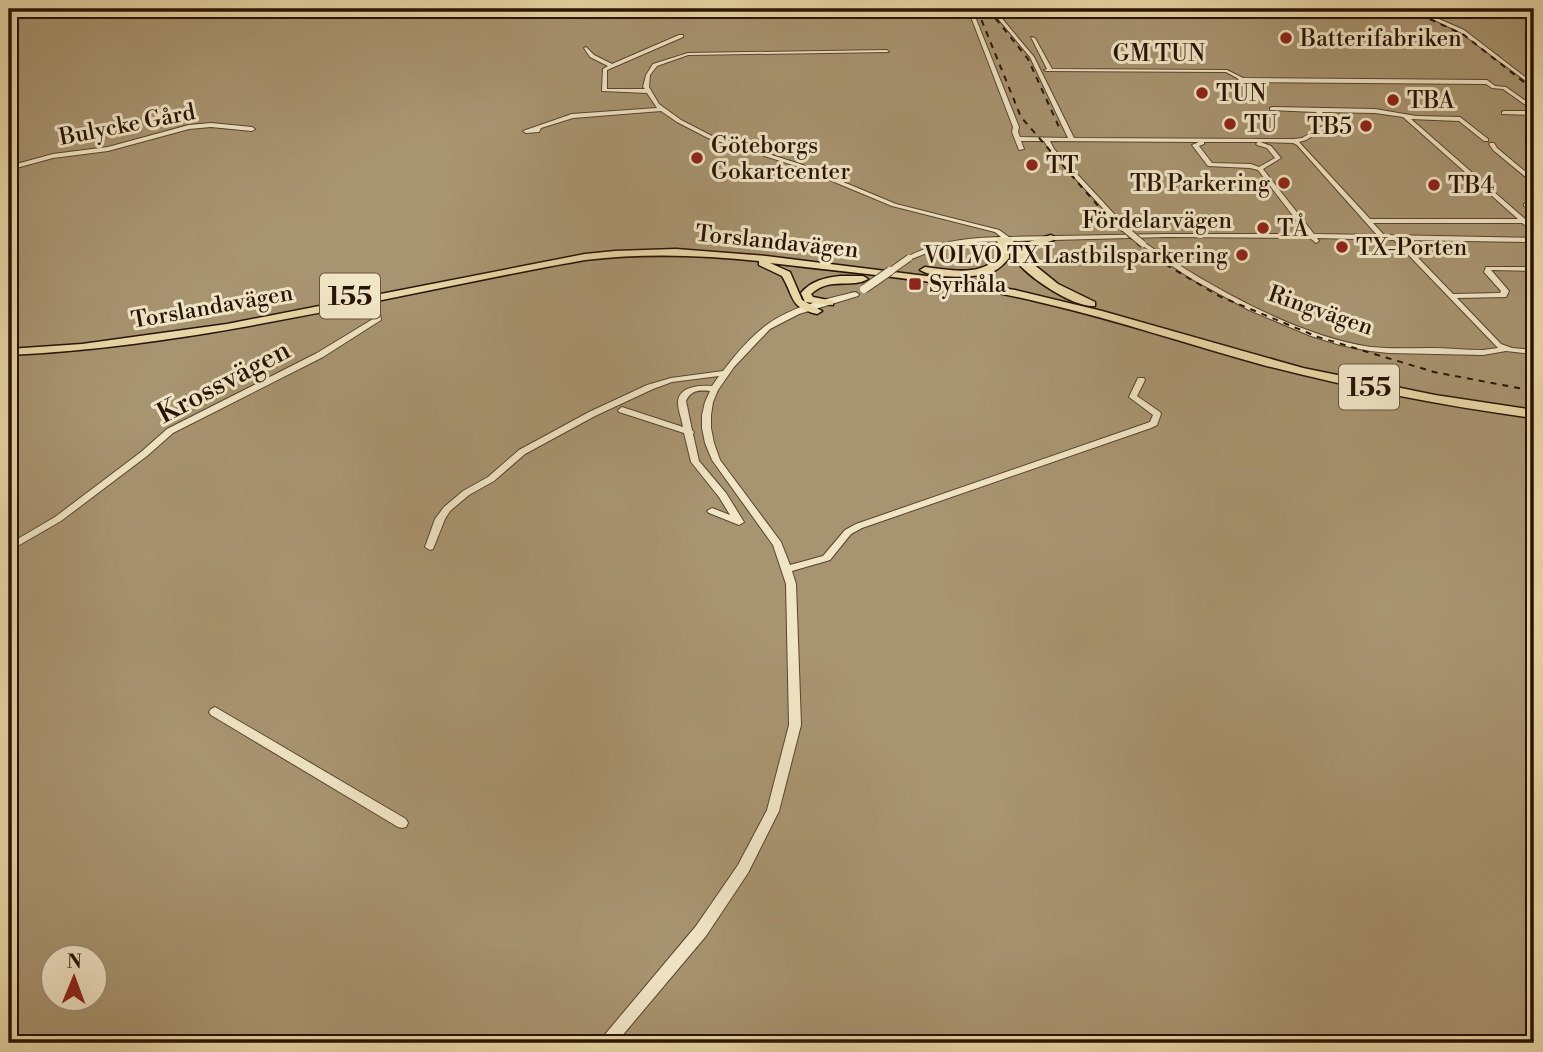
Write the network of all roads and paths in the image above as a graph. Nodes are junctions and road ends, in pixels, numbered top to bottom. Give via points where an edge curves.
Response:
1 (970, 9) edge
2 (992, 9) edge
3 (1413, 9) edge
4 (1520, 9) edge
5 (1534, 17) edge
6 (681, 36) dead end
7 (1033, 38) dead end
8 (586, 48) dead end
9 (887, 51) dead end
10 (610, 65) junction
11 (1039, 70) junction
12 (1050, 70) junction
13 (1242, 80) junction
14 (1534, 84) edge
15 (647, 91) junction
16 (1257, 97) dead end
17 (662, 109) junction
18 (1272, 110) dead end
19 (1319, 110) junction
20 (1534, 111) edge
21 (1504, 113) dead end
22 (1405, 116) junction
23 (540, 127) dead end
24 (252, 129) dead end
25 (1017, 139) junction
26 (1049, 139) junction
27 (1071, 139) junction
28 (1294, 141) junction
29 (1021, 149) dead end
30 (1055, 152) junction
31 (9, 168) edge
32 (1260, 169) junction
33 (1534, 182) edge
34 (1526, 205) dead end
35 (1534, 205) edge
36 (1368, 221) junction
37 (1523, 221) junction
38 (1534, 221) edge
39 (980, 228) junction
40 (1534, 230) edge
41 (1263, 237) junction
42 (1383, 238) junction
43 (1051, 239) junction
44 (1315, 239) junction
45 (1004, 240) junction
46 (1246, 240) junction
47 (1399, 240) junction
48 (975, 241) junction
49 (1273, 241) junction
50 (1292, 241) junction
51 (1534, 241) edge
52 (692, 247) junction
53 (705, 253) junction
54 (1022, 262) junction
55 (1534, 269) edge
56 (855, 294) junction
57 (1451, 296) junction
58 (371, 298) junction
59 (829, 303) joint
60 (341, 304) junction
61 (363, 308) junction
62 (805, 308) junction
63 (1089, 311) junction
64 (1132, 318) junction
65 (9, 345) edge
66 (1504, 349) junction
67 (9, 352) edge
68 (1534, 352) edge
69 (724, 373) junction
70 (1141, 380) dead end
71 (714, 389) junction
72 (1534, 408) edge
73 (622, 410) dead end
74 (1534, 414) edge
75 (690, 432) junction
76 (712, 511) dead end
77 (430, 547) dead end
78 (9, 548) edge
79 (786, 569) junction
80 (215, 712) dead end
81 (402, 823) dead end
82 (607, 1043) edge

1 - 25 street
2 - 11 street
3 - 14 street via 1462,31
4 - 5 street
6 - 10 street
7 - 12 street
8 - 10 street
9 - 15 street via 688,54 655,65 646,80
10 - 15 street via 605,68 604,90
11 - 12 street, GM TUN
11 - 27 street
12 - 13 street, GM TUN via 1221,71
13 - 16 street, GM TUN
13 - 20 street via 1487,82 1504,88
15 - 17 street
17 - 23 street via 572,116
17 - 39 street via 721,142 805,167 894,205
18 - 19 street
19 - 22 street
19 - 28 street via 1328,126
20 - 21 street
22 - 33 street via 1460,119
22 - 37 street
24 - 31 street, Bulycke Gård via 189,127
25 - 26 street
25 - 29 street
26 - 27 street
26 - 30 street
27 - 28 street
27 - 30 street
28 - 36 street
30 - 66 street, Ringvägen, bridge via 1143,244 1232,298 1357,347
32 - 32 street via 1278,158 1266,146 1195,145 1210,165
32 - 44 street
34 - 35 street
36 - 37 street
36 - 42 street
37 - 38 street
37 - 40 street
39 - 45 street
39 - 48 street via 986,236
41 - 43 street, Fördelarvägen
41 - 44 street, Fördelarvägen
41 - 49 street, Fördelarvägen
42 - 44 street
42 - 47 street
43 - 45 street, Fördelarvägen
43 - 46 street, Fördelarvägen
43 - 54 main road via 1025,246
44 - 47 street
44 - 49 street
44 - 50 street
45 - 48 street, Fördelarvägen
45 - 52 main road via 1002,262 965,273
45 - 54 main road
46 - 49 street, Fördelarvägen
46 - 50 street, Fördelarvägen
47 - 51 street
47 - 57 street
48 - 56 street, Fördelarvägen, bridge via 934,247 909,258
49 - 50 street, Fördelarvägen
52 - 64 main road, Torslandavägen / 155 via 984,284
52 - 65 main road, Torslandavägen / 155 via 588,251 148,334
53 - 58 main road, Torslandavägen / 155 via 595,256
53 - 62 main road via 782,271
53 - 63 main road, Torslandavägen / 155 via 955,284
54 - 64 main road via 1069,295
55 - 57 street via 1488,268 1505,291 1503,295
56 - 59 street
56 - 62 street via 845,301
57 - 66 street
58 - 60 main road, Torslandavägen / 155
58 - 61 street
59 - 62 main road
60 - 61 street
60 - 67 main road, Torslandavägen / 155 via 146,340
61 - 78 street, Krossvägen via 377,317 371,326 170,430 58,520
62 - 63 main road via 808,290 821,283 865,279 956,286
62 - 69 street via 767,328
63 - 74 main road, Torslandavägen / 155 via 1360,385
64 - 72 main road, Torslandavägen / 155 via 1362,380
66 - 68 street, Ringvägen
69 - 71 street
69 - 77 street via 650,387 522,452 447,509
70 - 79 street via 1133,397 1157,414 1154,423 859,526 848,531 826,558
71 - 75 street via 694,388 685,394 682,401
71 - 79 street via 705,420 710,446 778,544
73 - 75 street
75 - 76 street via 695,462 739,522
79 - 82 street via 791,584 795,724 774,811 743,869 701,931
80 - 81 street

